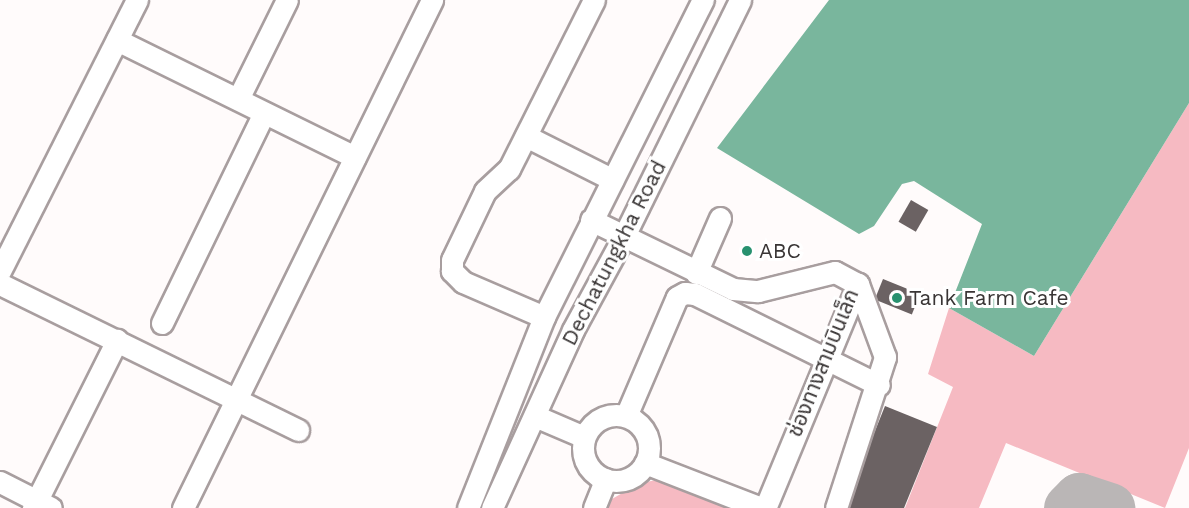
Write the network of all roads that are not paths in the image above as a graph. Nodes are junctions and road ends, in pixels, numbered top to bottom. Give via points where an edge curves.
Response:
1 (137, 0) edge
2 (287, 0) edge
3 (432, 0) edge
4 (594, 0) edge
5 (703, 0) edge
6 (740, 0) edge
7 (117, 40) junction
8 (238, 99) junction
9 (264, 113) junction
10 (526, 136) junction
11 (355, 158) junction
12 (613, 180) junction
13 (720, 218) dead end
14 (591, 220) junction
15 (624, 236) junction
16 (0, 271) edge
17 (696, 273) junction
18 (0, 284) edge
19 (858, 284) junction
20 (544, 317) junction
21 (162, 323) dead end
22 (117, 340) junction
23 (826, 357) junction
24 (879, 385) junction
25 (237, 397) junction
26 (535, 416) junction
27 (626, 416) junction
28 (298, 430) dead end
29 (584, 437) junction
30 (645, 463) junction
31 (606, 479) junction
32 (0, 482) edge
33 (40, 506) edge
34 (183, 508) edge
35 (468, 508) edge
36 (492, 508) edge
37 (594, 508) edge
38 (763, 508) edge
39 (836, 508) edge

1 - 7 street
2 - 8 street
3 - 11 street
4 - 10 street
5 - 12 street, Dechatungkha Road
6 - 15 street, Dechatungkha Road
7 - 8 street
7 - 16 street
8 - 9 street
9 - 11 street
9 - 21 street
10 - 12 street
10 - 20 street via 509,169 485,191 452,261 452,271 463,282
11 - 25 street
12 - 14 street, Dechatungkha Road
13 - 17 street
14 - 15 street, ช่องทางสามบินเล็ก
14 - 20 street, Dechatungkha Road
15 - 17 street, ช่องทางสามบินเล็ก
15 - 26 street, Dechatungkha Road via 573,330
17 - 19 street, ช่องทางสามบินเล็ก via 733,289 758,291 835,272
18 - 22 street
19 - 23 street, ช่องทางสามบินเล็ก
19 - 24 street via 885,357
20 - 35 street, Dechatungkha Road
22 - 25 street
22 - 33 street
23 - 24 street
23 - 27 street via 685,293 677,297
23 - 38 street, ช่องทางสามบินเล็ก
24 - 39 street
25 - 28 street
25 - 34 street
26 - 29 street
26 - 36 street, Dechatungkha Road
27 - 29 street via 616,414 596,421
27 - 30 street via 644,430 648,441
29 - 31 street via 584,458 596,475
30 - 31 street via 632,476
30 - 38 street
31 - 37 street
32 - 33 street

